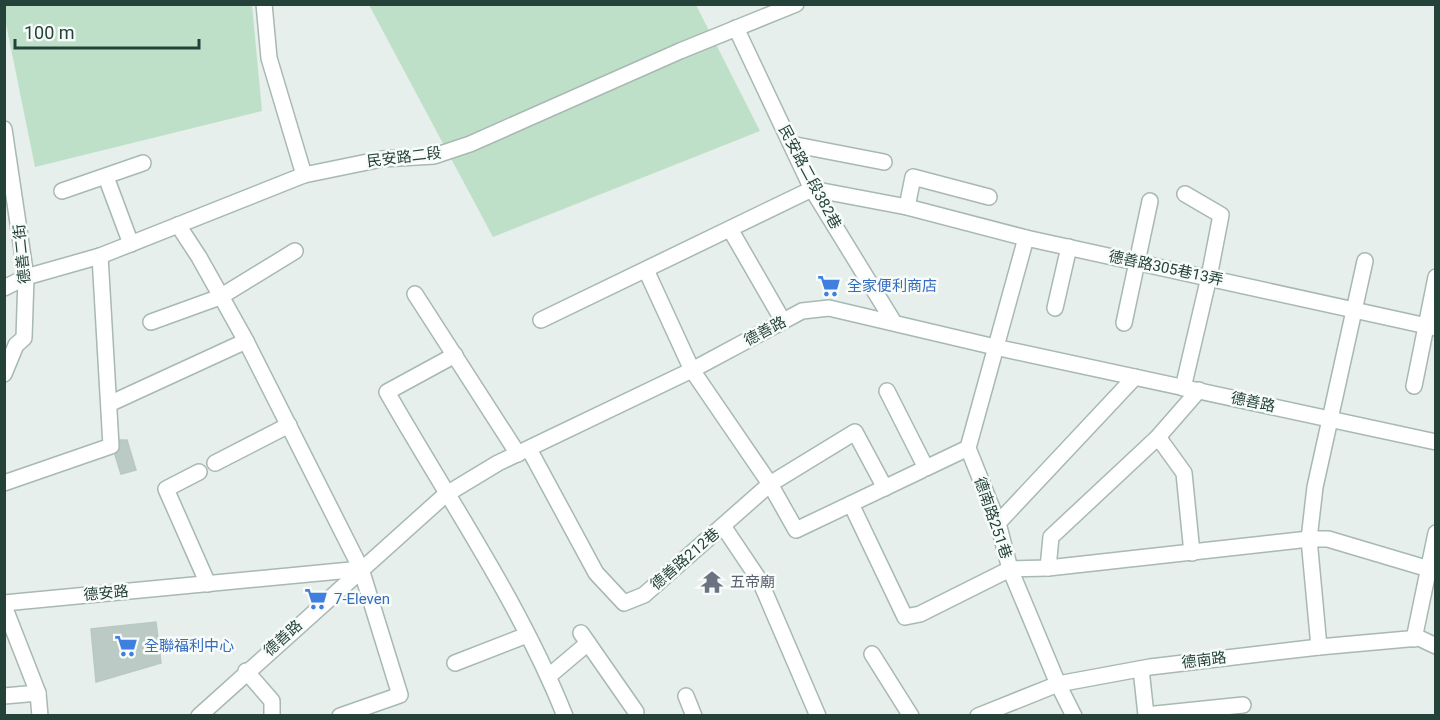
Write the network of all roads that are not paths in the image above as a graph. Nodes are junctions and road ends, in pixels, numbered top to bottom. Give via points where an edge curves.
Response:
1 (264, 4) edge
2 (796, 4) edge
3 (736, 28) junction
4 (4, 129) edge
5 (791, 144) junction
6 (884, 162) dead end
7 (143, 163) dead end
8 (304, 175) junction
9 (106, 177) junction
10 (812, 189) junction
11 (62, 191) dead end
12 (1185, 194) dead end
13 (989, 197) dead end
14 (1150, 201) dead end
15 (907, 207) junction
16 (178, 225) junction
17 (730, 229) junction
18 (1026, 237) junction
19 (131, 244) junction
20 (1069, 247) junction
21 (295, 251) dead end
22 (100, 256) junction
23 (1137, 261) junction
24 (1365, 261) dead end
25 (645, 270) junction
26 (26, 277) junction
27 (1209, 277) junction
28 (1436, 277) edge
29 (4, 288) edge
30 (416, 294) dead end
31 (220, 297) junction
32 (1055, 308) dead end
33 (1354, 309) junction
34 (541, 320) dead end
35 (783, 321) junction
36 (893, 321) junction
37 (151, 322) dead end
38 (1124, 322) dead end
39 (1431, 327) edge
40 (246, 340) junction
41 (995, 347) junction
42 (455, 355) junction
43 (692, 370) junction
44 (4, 374) edge
45 (1135, 377) junction
46 (1414, 386) dead end
47 (1183, 388) junction
48 (1199, 390) junction
49 (886, 391) dead end
50 (109, 405) junction
51 (1330, 419) junction
52 (289, 425) junction
53 (1158, 437) junction
54 (1436, 442) edge
55 (968, 448) junction
56 (524, 452) junction
57 (215, 463) dead end
58 (922, 470) dead end
59 (199, 472) dead end
60 (4, 483) edge
61 (770, 484) junction
62 (885, 488) junction
63 (446, 495) junction
64 (850, 504) junction
65 (998, 523) junction
66 (723, 526) junction
67 (1436, 533) edge
68 (1309, 539) junction
69 (1192, 553) junction
70 (1048, 568) junction
71 (361, 569) junction
72 (1010, 569) junction
73 (1429, 569) junction
74 (208, 584) junction
75 (4, 604) edge
76 (527, 635) junction
77 (1414, 639) junction
78 (1436, 646) edge
79 (1319, 647) junction
80 (872, 654) dead end
81 (455, 663) dead end
82 (1141, 669) junction
83 (246, 671) junction
84 (549, 676) junction
85 (1058, 684) junction
86 (38, 693) junction
87 (4, 696) edge
88 (686, 696) dead end
89 (1243, 705) dead end
90 (636, 712) dead end
91 (40, 716) edge
92 (199, 716) edge
93 (272, 716) edge
94 (340, 716) edge
95 (565, 716) edge
96 (694, 716) edge
97 (818, 716) edge
98 (911, 716) edge
99 (978, 716) edge
100 (1074, 716) edge

1 - 8 street via 269,57
2 - 3 street, 民安路二段
3 - 5 street, 民安路二段382巷
3 - 8 street, 民安路二段 via 470,144 434,156 382,159
4 - 26 street, 德善二街
5 - 6 street
5 - 10 street, 民安路二段382巷
7 - 9 street
8 - 16 street, 民安路二段
9 - 11 street
9 - 19 street
10 - 15 street, 德善路305巷13弄
10 - 17 street
10 - 36 street, 民安路二段382巷
12 - 27 street via 1221,215
13 - 15 street via 913,177
14 - 23 street
15 - 18 street, 德善路305巷13弄
16 - 19 street, 民安路二段
16 - 31 street
17 - 25 street
17 - 35 street
18 - 20 street, 德善路305巷13弄
18 - 41 street
19 - 22 street, 民安路二段
20 - 23 street, 德善路305巷13弄
20 - 32 street
21 - 31 street
22 - 26 street, 民安路二段
22 - 50 street
23 - 27 street, 德善路305巷13弄
23 - 38 street
24 - 33 street
25 - 34 street
25 - 43 street
26 - 29 street, 民安路二段
26 - 44 street, 德善二街 via 24,338 16,345
27 - 33 street, 德善路305巷13弄
27 - 47 street
28 - 39 street
30 - 42 street
31 - 37 street
31 - 40 street
33 - 39 street, 德善路305巷13弄
33 - 51 street
35 - 36 street, 德善路 via 802,311 829,308
35 - 43 street, 德善路
36 - 41 street, 德善路
39 - 46 street
40 - 50 street
40 - 52 street
41 - 45 street, 德善路
41 - 55 street
42 - 56 street
42 - 63 street via 387,392
43 - 56 street, 德善路
43 - 61 street
45 - 47 street, 德善路
45 - 65 street
47 - 48 street, 德善路
48 - 51 street, 德善路
48 - 53 street
49 - 55 street via 926,468
50 - 60 street via 111,446
51 - 54 street, 德善路
51 - 68 street via 1315,487
52 - 57 street
52 - 71 street
53 - 69 street via 1184,473
53 - 70 street via 1051,537
55 - 65 street, 德南路251巷
56 - 63 street, 德善路
56 - 66 street, 德善路212巷 via 596,573 624,603 644,595
58 - 62 street
59 - 74 street via 166,489
61 - 62 street, 德善路212巷 via 855,432
61 - 64 street via 795,530
61 - 66 street, 德善路212巷
62 - 64 street
63 - 71 street, 德善路
63 - 76 street via 494,570
64 - 72 street via 905,617 920,614
65 - 72 street, 德南路251巷
66 - 97 street via 760,580
67 - 73 street
68 - 69 street
68 - 73 street via 1328,539
68 - 79 street
69 - 70 street
70 - 72 street
71 - 74 street, 德安路
71 - 83 street, 德善路
71 - 94 street via 400,695
72 - 85 street, 德南路251巷
73 - 77 street
74 - 75 street, 德安路
75 - 86 street
76 - 81 street
76 - 84 street
77 - 78 street, 德南路
77 - 79 street, 德南路
79 - 82 street, 德南路
80 - 98 street
82 - 85 street, 德南路
82 - 89 street via 1146,715
83 - 92 street, 德善路
83 - 93 street via 272,701
84 - 90 street via 585,638
84 - 95 street
85 - 99 street, 德南路
85 - 100 street, 德南路251巷
86 - 87 street
86 - 91 street
88 - 96 street

